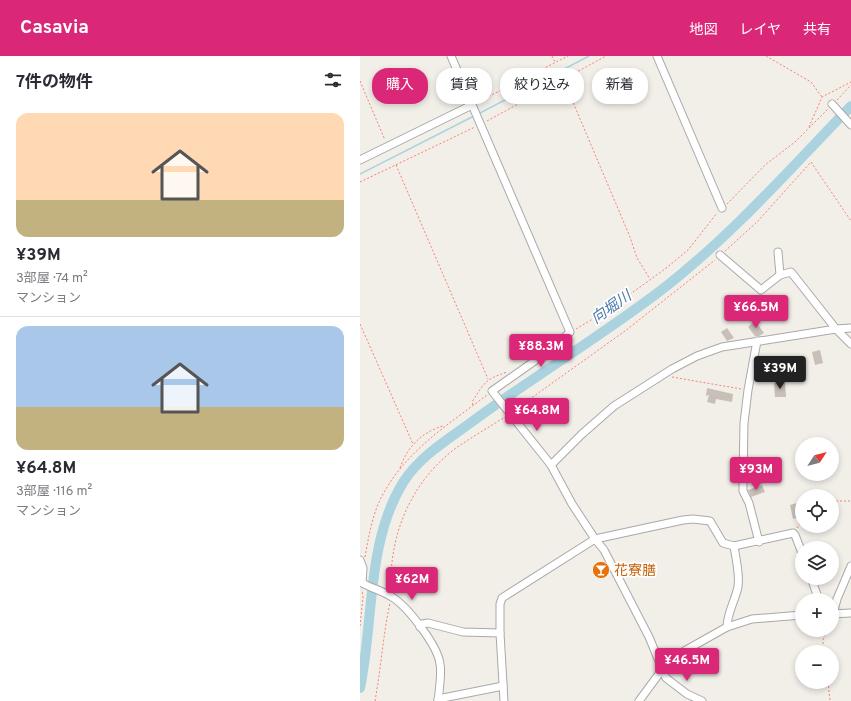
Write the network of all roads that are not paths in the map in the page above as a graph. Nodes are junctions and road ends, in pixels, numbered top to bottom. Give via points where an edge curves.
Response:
1 (451, 56) edge
2 (657, 56) edge
3 (832, 104) road end
4 (473, 106) junction
5 (851, 124) edge
6 (360, 160) edge
7 (722, 208) road end
8 (778, 252) dead end
9 (720, 256) road end
10 (780, 275) junction
11 (851, 328) edge
12 (836, 329) junction
13 (757, 341) junction
14 (851, 344) edge
15 (551, 465) junction
16 (595, 540) junction
17 (797, 541) edge
18 (759, 542) junction
19 (734, 546) junction
20 (361, 561) edge
21 (851, 566) edge
22 (839, 594) edge
23 (851, 613) edge
24 (839, 614) edge
25 (795, 615) edge
26 (727, 627) junction
27 (420, 628) junction
28 (500, 633) junction
29 (663, 669) junction
30 (503, 686) junction
31 (438, 700) edge
32 (504, 701) edge
33 (639, 701) edge
34 (702, 701) edge

1 - 4 street
2 - 7 street
3 - 5 street
4 - 6 street
4 - 15 street via 570,332 553,348 493,392
8 - 10 street
9 - 10 street via 761,290
10 - 12 street via 791,272
11 - 12 street
12 - 13 street
12 - 14 street
13 - 15 street via 722,347 697,356 662,375 614,406
13 - 18 street via 744,423 743,491 749,503
15 - 16 street
16 - 19 street via 653,525 693,519 710,521 723,543
16 - 28 street via 502,598
16 - 29 street via 604,550 625,589
17 - 18 street via 793,533
18 - 19 street
19 - 26 street via 738,588 727,619
20 - 27 street via 363,584 390,596 405,608
21 - 22 street
23 - 24 street
25 - 26 street via 752,618
26 - 29 street via 686,650 667,663
27 - 28 street via 422,624 428,623 463,632
27 - 31 street via 434,647 440,662
28 - 30 street
29 - 33 street
29 - 34 street via 666,678 687,694
30 - 31 street
30 - 32 street

